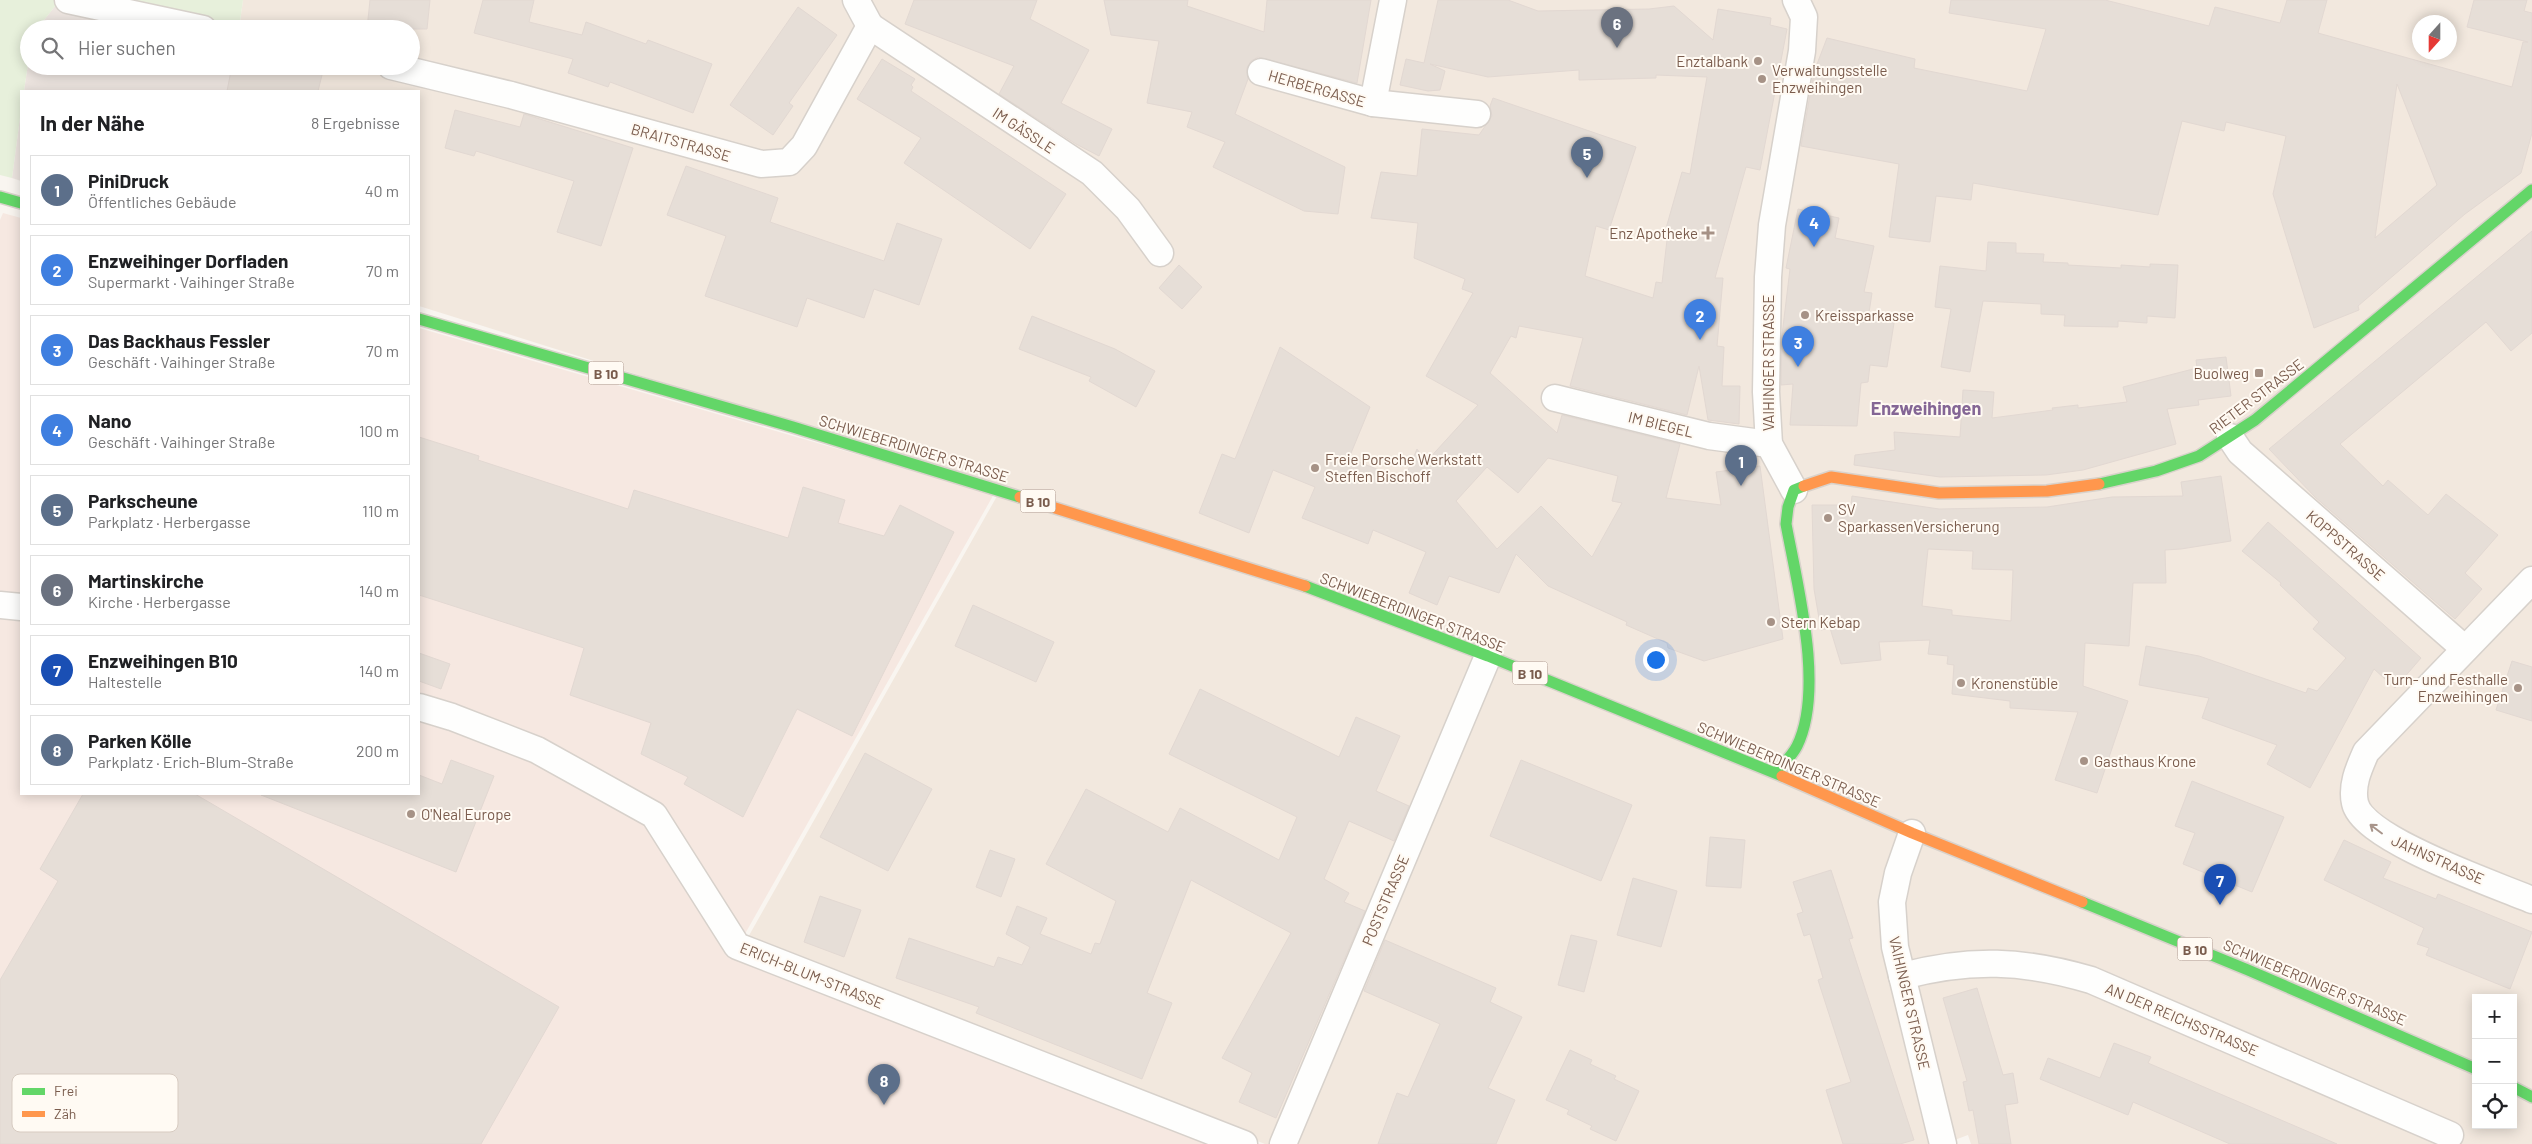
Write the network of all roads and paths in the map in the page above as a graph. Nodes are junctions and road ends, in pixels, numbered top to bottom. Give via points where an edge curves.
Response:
1 (68, 0) edge
2 (856, 0) edge
3 (1393, 0) edge
4 (1796, 0) edge
5 (161, 20) edge
6 (870, 26) junction
7 (1262, 72) dead end
8 (420, 73) edge
9 (1373, 103) junction
10 (1477, 114) dead end
11 (2532, 190) edge
12 (0, 197) edge
13 (20, 203) edge
14 (1160, 253) dead end
15 (420, 319) edge
16 (1555, 398) dead end
17 (2230, 438) junction
18 (1768, 444) junction
19 (1794, 490) junction
20 (2532, 580) edge
21 (0, 606) edge
22 (20, 607) edge
23 (2465, 649) junction
24 (1488, 656) junction
25 (420, 707) edge
26 (1776, 773) junction
27 (1912, 833) junction
28 (2532, 900) edge
29 (1902, 976) junction
30 (2472, 1067) edge
31 (2517, 1089) edge
32 (2532, 1097) edge
33 (2450, 1135) dead end
34 (1244, 1144) edge
35 (1283, 1144) edge
36 (1943, 1144) edge

1 - 5 street
2 - 6 street
3 - 9 street, HERBERGASSE
4 - 18 street, VAIHINGER STRASSE via 1804,17 1802,51 1778,185 1768,277
6 - 8 street, BRAITSTRASSE via 804,146 789,162 762,164 511,94
6 - 14 street, IM GÄSSLE via 1092,173 1128,209
7 - 9 street, HERBERGASSE
9 - 10 street, HERBERGASSE
11 - 17 main road, RIETER STRASSE
12 - 13 main road
15 - 24 main road, SCHWIEBERDINGER STRASSE / B 10 via 811,432 1282,577
16 - 18 street, IM BIEGEL via 1709,436
17 - 19 main road, RIETER STRASSE via 2199,456 2156,471 2092,485 2047,490 1939,492 1831,478
17 - 23 street, KOPPSTRASSE via 2240,452
18 - 19 street, VAIHINGER STRASSE
19 - 26 main road via 1786,524 1807,649 1807,686 1800,740
20 - 23 street
21 - 22 street
28 -> 23 street, JAHNSTRASSE via 2395,842 2371,827 2355,804 2355,777 2366,752
24 - 26 main road, SCHWIEBERDINGER STRASSE / B 10
24 - 35 street, POSTSTRASSE
25 - 34 street, ERICH-BLUM-STRASSE via 537,750 654,816 736,946
26 - 27 main road, SCHWIEBERDINGER STRASSE / B 10
27 - 29 street, VAIHINGER STRASSE via 1892,902 1895,947
27 - 30 main road, SCHWIEBERDINGER STRASSE / B 10 via 2248,970
29 - 33 street, AN DER REICHSSTRASSE via 1964,963 1996,962 2067,972
29 - 36 street, VAIHINGER STRASSE
31 - 32 main road

